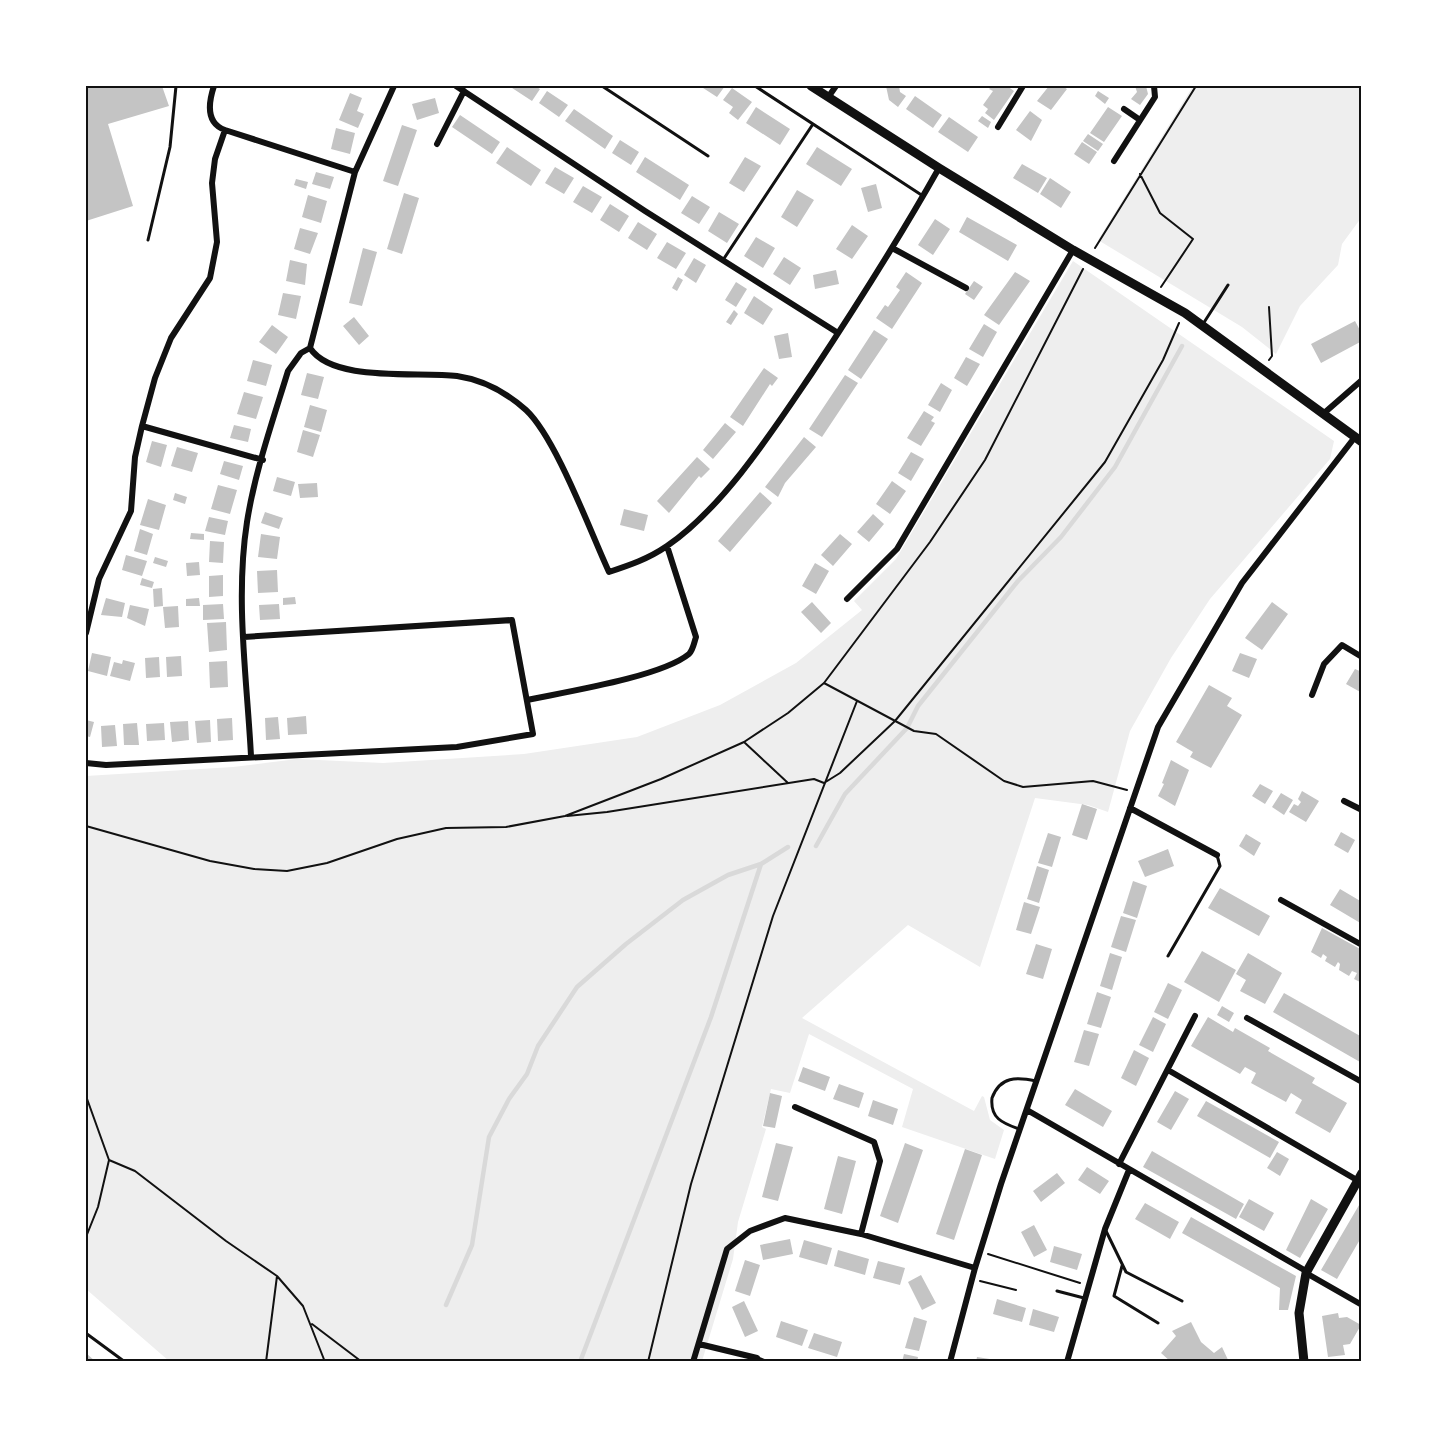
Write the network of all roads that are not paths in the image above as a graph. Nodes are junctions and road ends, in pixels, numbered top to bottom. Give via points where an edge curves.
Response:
1 (176, 86) edge
2 (214, 86) edge
3 (394, 86) edge
4 (602, 86) edge
5 (755, 86) edge
6 (811, 86) edge
7 (836, 86) edge
8 (1023, 86) edge
9 (1154, 86) edge
10 (460, 87) edge
11 (829, 96) junction
12 (1124, 109) dead end
13 (1140, 120) junction
14 (813, 124) junction
15 (998, 127) dead end
16 (225, 130) junction
17 (437, 144) dead end
18 (708, 156) dead end
19 (1114, 161) dead end
20 (939, 168) junction
21 (355, 172) junction
22 (923, 196) junction
23 (148, 240) dead end
24 (894, 249) junction
25 (1073, 250) junction
26 (723, 260) junction
27 (1228, 285) dead end
28 (966, 288) dead end
29 (1203, 325) junction
30 (838, 333) junction
31 (310, 348) junction
32 (1362, 381) edge
33 (1323, 414) junction
34 (142, 426) junction
35 (1358, 440) edge
36 (262, 460) junction
37 (667, 546) junction
38 (847, 599) dead end
39 (86, 633) edge
40 (244, 637) junction
41 (1362, 657) edge
42 (1312, 695) dead end
43 (527, 700) junction
44 (251, 756) junction
45 (86, 763) edge
46 (1344, 801) dead end
47 (1130, 808) junction
48 (1362, 810) edge
49 (1217, 855) joint
50 (1281, 900) dead end
51 (1362, 945) edge
52 (1168, 956) dead end
53 (1195, 1016) dead end
54 (1247, 1018) dead end
55 (1168, 1070) junction
56 (1036, 1081) junction
57 (1362, 1082) edge
58 (795, 1107) dead end
59 (1027, 1110) junction
60 (1020, 1130) junction
61 (1119, 1164) junction
62 (1129, 1170) junction
63 (1360, 1179) edge
64 (1105, 1229) junction
65 (861, 1233) junction
66 (1122, 1264) junction
67 (975, 1268) junction
68 (1306, 1272) junction
69 (1057, 1291) dead end
70 (1085, 1299) junction
71 (1182, 1301) dead end
72 (1362, 1305) edge
73 (1158, 1323) dead end
74 (87, 1334) dead end
75 (699, 1344) junction
76 (757, 1358) joint
77 (125, 1362) edge
78 (693, 1362) edge
79 (768, 1362) edge
80 (950, 1362) edge
81 (1067, 1362) edge
82 (1304, 1362) edge

1 - 23 lane via 171,147
2 - 16 street via 210,115
3 - 21 street
4 - 18 lane
5 - 14 lane
6 - 11 main road
7 - 11 street
8 - 15 street
9 - 13 street via 1155,97
10 - 17 street
10 - 26 street
11 - 20 main road
12 - 13 street
13 - 19 street
14 - 22 lane
14 - 26 lane
16 - 21 street
16 - 34 street via 212,183 218,242 210,278 171,338
20 - 22 street
20 - 25 main road
21 - 31 street
22 - 24 street
24 - 28 street
24 - 30 street
25 - 29 main road via 1156,294
25 - 38 street via 897,549
26 - 30 street
27 - 29 lane
29 - 33 main road
30 - 37 street via 754,454 693,524
31 - 36 street via 301,353 288,371
31 - 37 street via 321,360 341,369 457,376 497,388 526,410 547,437 609,572 639,562
32 - 33 street
33 - 35 main road
34 - 36 street
34 - 39 street via 131,511 99,579
35 - 47 street via 1242,583 1158,727
36 - 40 street via 247,520
37 - 43 street via 696,637 692,652 679,661 630,678
40 - 43 street via 512,620
40 - 44 street
41 - 42 street via 1342,645 1324,664
43 - 44 street via 533,735 499,742
44 - 45 street
46 - 48 street
47 - 49 street
47 - 56 street
49 - 52 lane via 1220,866
50 - 51 street
53 - 55 street
54 - 57 street
55 - 61 street
55 - 63 street
56 - 59 street
56 - 60 lane via 1009,1079 998,1085 992,1098 993,1112 1000,1122
58 - 65 street via 873,1142 880,1161
59 - 60 street
59 - 61 street
60 - 67 street
61 - 62 street
62 - 64 street
62 - 68 street
63 - 68 main road
64 - 66 lane
64 - 70 street
65 - 67 street
65 - 75 street via 785,1218 750,1231 727,1249
66 - 71 lane via 1126,1272
66 - 73 lane via 1114,1296
67 - 80 street
68 - 72 street
68 - 82 main road via 1299,1312
69 - 70 lane
70 - 81 street
74 - 77 lane
75 - 76 street
75 - 78 street
76 - 79 lane

